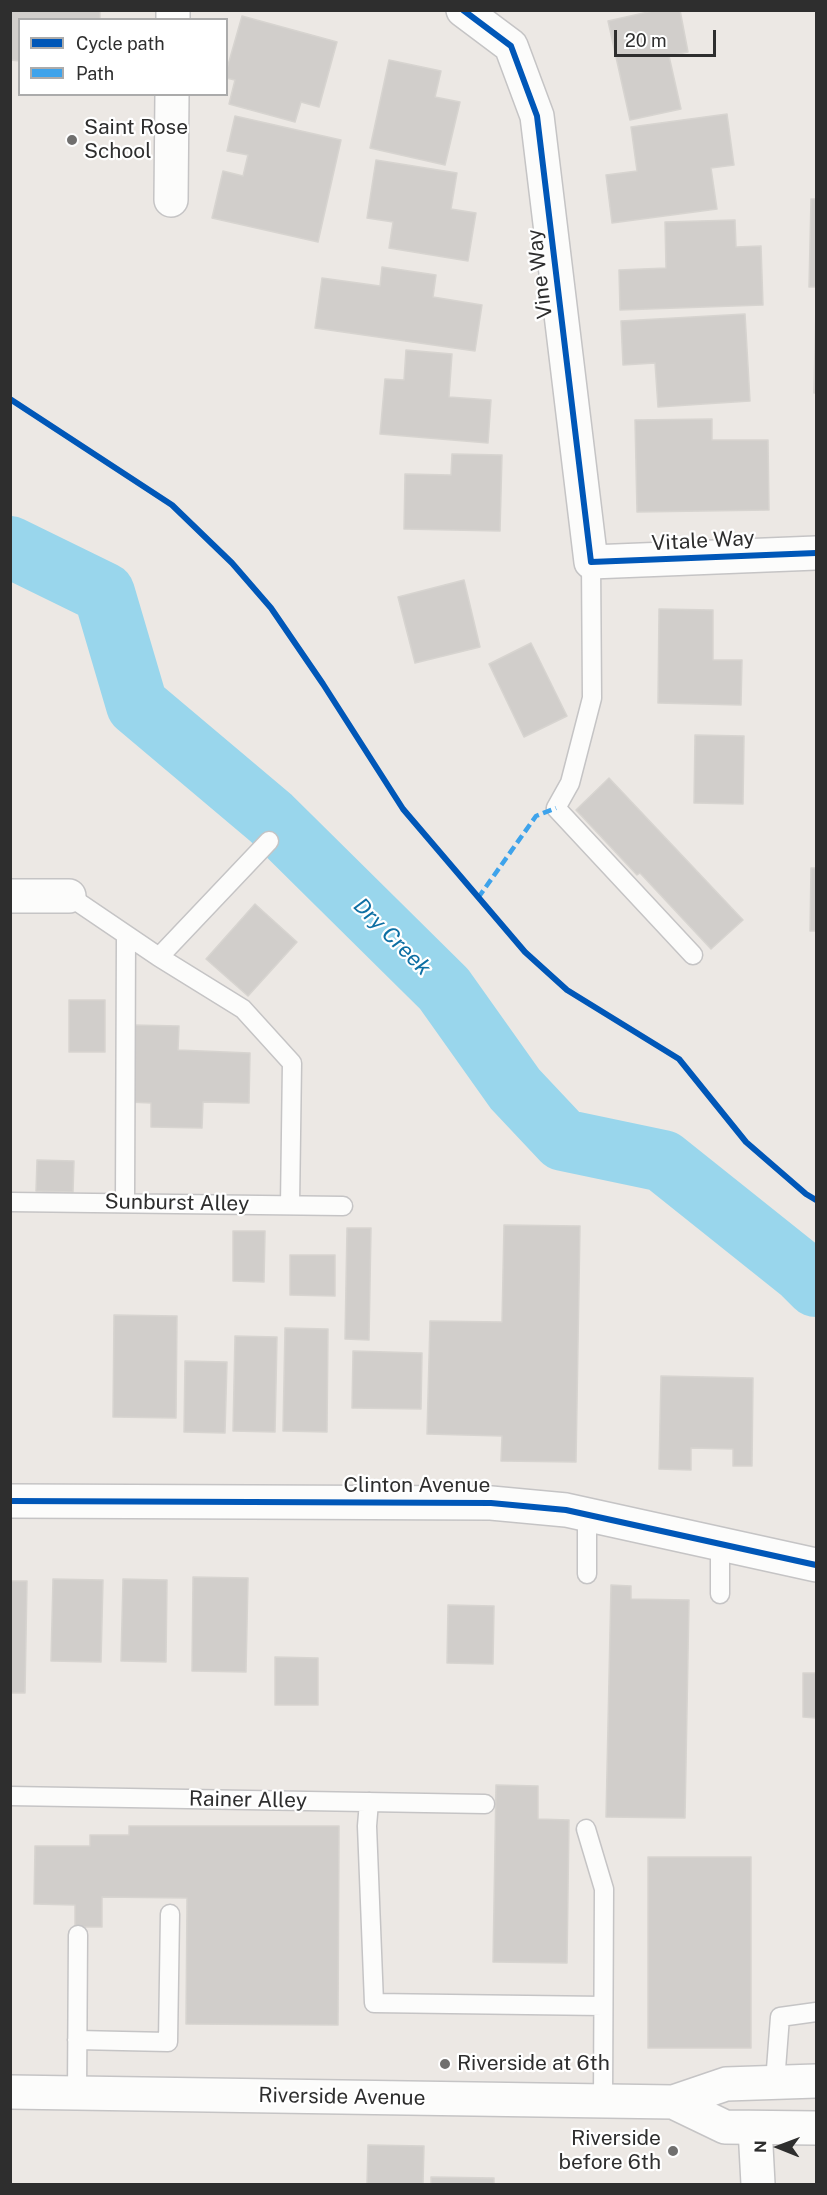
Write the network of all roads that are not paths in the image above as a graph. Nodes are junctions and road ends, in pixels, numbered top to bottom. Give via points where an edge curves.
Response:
1 (463, 10) edge
2 (172, 96) edge
3 (171, 200) dead end
4 (816, 554) edge
5 (591, 562) junction
6 (269, 841) dead end
7 (10, 896) edge
8 (69, 896) joint
9 (126, 935) junction
10 (693, 955) dead end
11 (159, 957) junction
12 (10, 1202) edge
13 (125, 1202) junction
14 (290, 1205) junction
15 (342, 1206) dead end
16 (10, 1501) edge
17 (587, 1515) junction
18 (720, 1544) junction
19 (816, 1565) edge
20 (587, 1574) dead end
21 (720, 1594) dead end
22 (10, 1796) edge
23 (369, 1802) junction
24 (485, 1804) dead end
25 (586, 1829) dead end
26 (170, 1914) dead end
27 (78, 1935) dead end
28 (603, 2006) junction
29 (816, 2012) edge
30 (77, 2040) junction
31 (816, 2081) edge
32 (775, 2082) junction
33 (10, 2092) edge
34 (77, 2092) junction
35 (603, 2101) junction
36 (673, 2102) junction
37 (755, 2128) junction
38 (816, 2128) edge
39 (758, 2184) edge

1 - 5 street, Vine Way via 511,46 537,116
2 - 3 street
4 - 5 street, Vitale Way
5 - 10 lane via 592,698 570,783 556,808
6 - 11 lane
7 - 8 street
8 - 9 lane
9 - 11 lane
9 - 13 lane
11 - 14 lane via 243,1009 292,1063
12 - 13 lane, Sunburst Alley
13 - 14 lane, Sunburst Alley
14 - 15 lane, Sunburst Alley
16 - 17 street, Clinton Avenue via 491,1503
17 - 18 street, Clinton Avenue
17 - 20 lane
18 - 19 street, Clinton Avenue
18 - 21 lane
22 - 23 lane, Rainer Alley
23 - 24 lane, Rainer Alley
23 - 28 lane via 374,2003
25 - 28 lane via 604,1889
26 - 30 lane via 168,2042
27 - 30 lane
28 - 35 lane
29 - 32 lane via 780,2017
30 - 34 lane
31 - 32 street, Riverside Avenue
32 - 36 street, Riverside Avenue via 726,2084
33 - 34 street, Riverside Avenue
34 - 35 street, Riverside Avenue
35 - 36 street, Riverside Avenue
36 - 37 street, Riverside Avenue via 725,2127
37 - 38 street, Riverside Avenue
37 - 39 street

